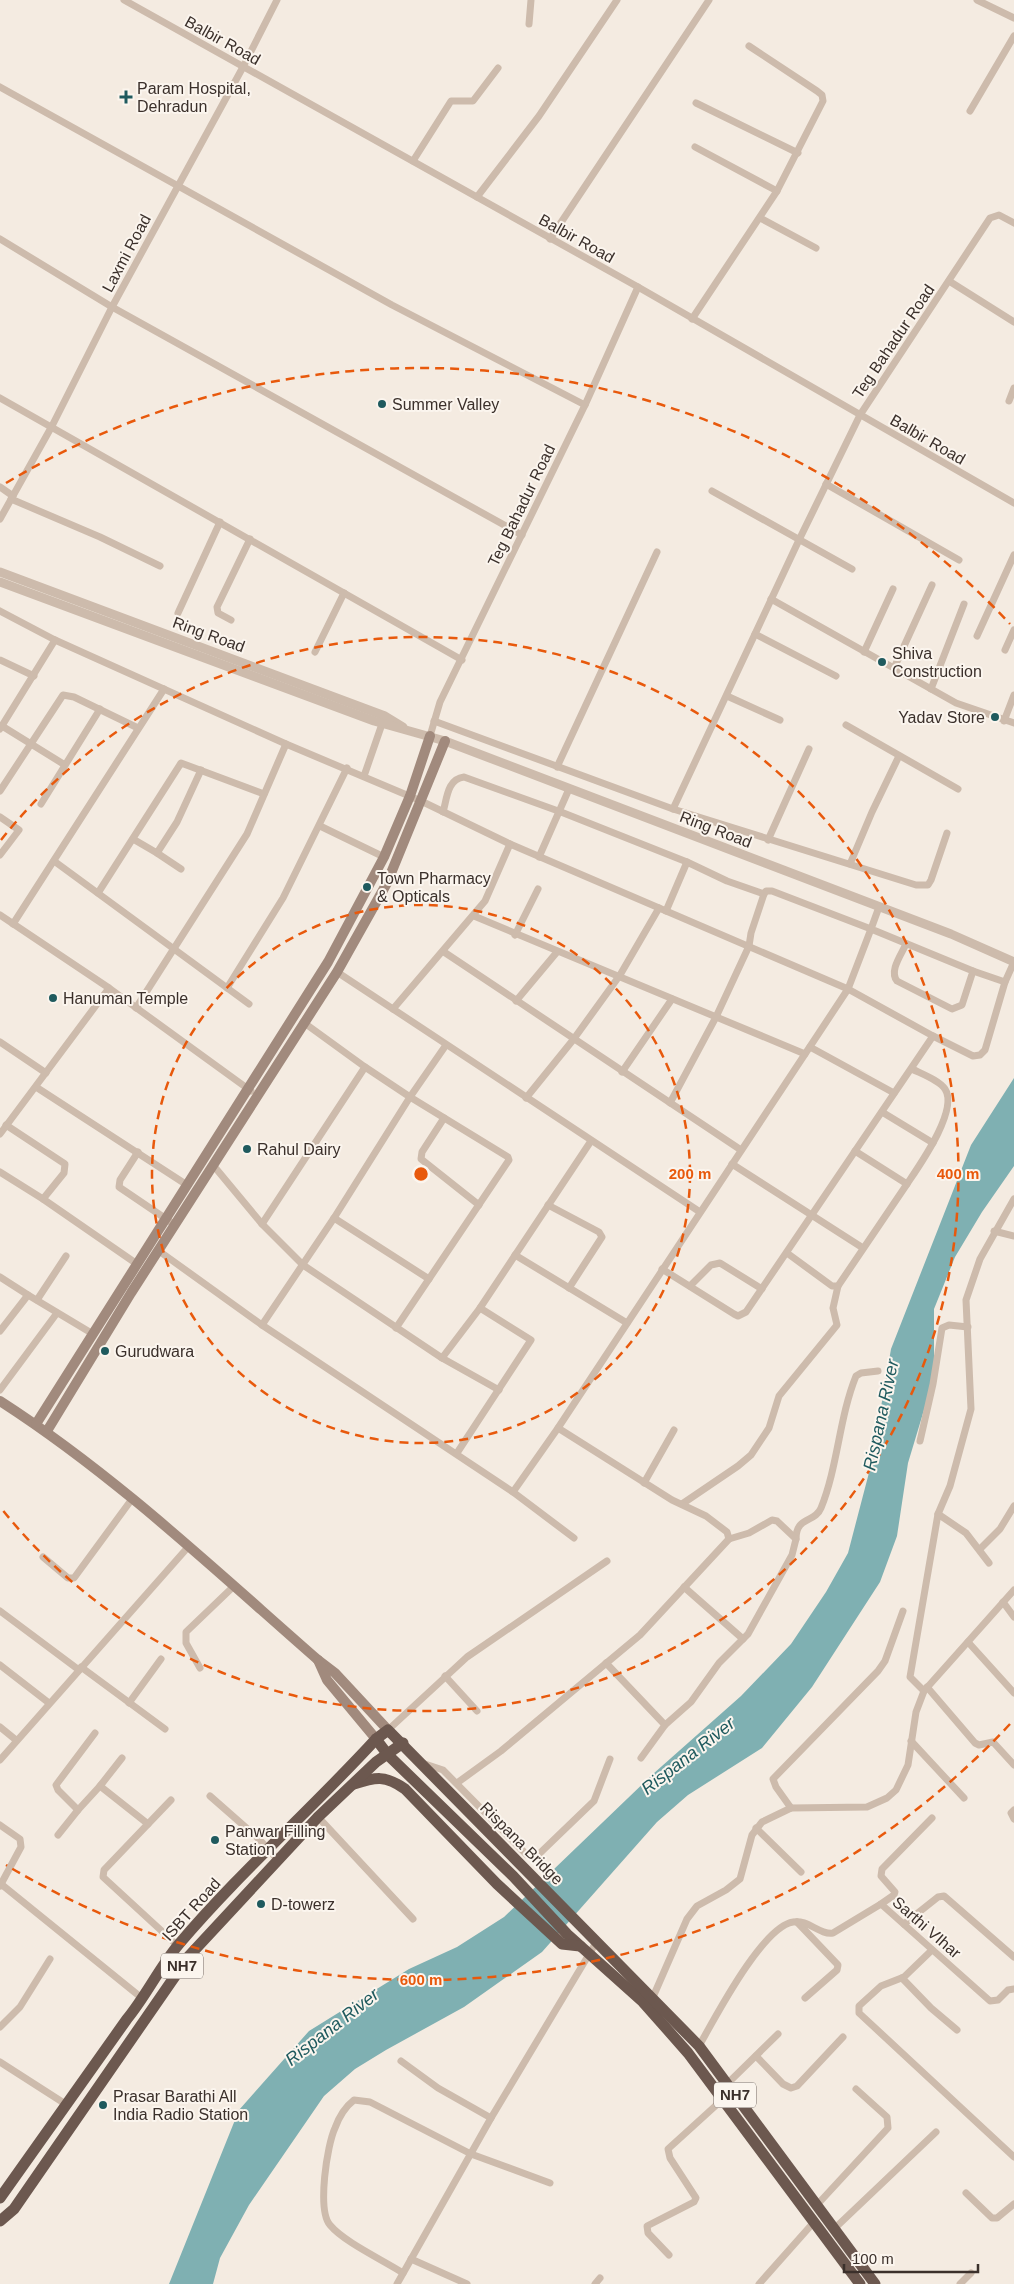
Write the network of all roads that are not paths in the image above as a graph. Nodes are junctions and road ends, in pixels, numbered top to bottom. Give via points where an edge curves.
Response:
1 (124, 0) edge
2 (277, 0) edge
3 (531, 0) edge
4 (617, 0) edge
5 (709, 0) edge
6 (977, 0) edge
7 (1014, 18) edge
8 (529, 24) dead end
9 (1014, 36) edge
10 (749, 46) dead end
11 (243, 67) junction
12 (498, 68) dead end
13 (0, 86) edge
14 (696, 103) dead end
15 (970, 111) dead end
16 (695, 146) dead end
17 (798, 153) junction
18 (413, 161) junction
19 (177, 186) junction
20 (777, 191) junction
21 (478, 197) junction
22 (760, 218) junction
23 (1014, 223) edge
24 (0, 239) edge
25 (550, 239) junction
26 (816, 248) dead end
27 (949, 281) junction
28 (638, 287) junction
29 (112, 307) junction
30 (692, 319) junction
31 (1014, 322) edge
32 (1014, 388) edge
33 (0, 398) edge
34 (1009, 401) dead end
35 (585, 405) junction
36 (860, 415) junction
37 (52, 426) junction
38 (826, 484) junction
39 (0, 487) edge
40 (712, 491) dead end
41 (12, 498) junction
42 (1014, 503) edge
43 (0, 519) edge
44 (220, 522) junction
45 (522, 535) junction
46 (250, 539) junction
47 (799, 540) junction
48 (658, 552) dead end
49 (1014, 555) edge
50 (959, 560) dead end
51 (160, 566) dead end
52 (852, 568) dead end
53 (0, 572) edge
54 (0, 582) edge
55 (932, 585) dead end
56 (893, 589) dead end
57 (344, 593) junction
58 (771, 599) junction
59 (964, 604) dead end
60 (178, 613) dead end
61 (1, 615) edge
62 (231, 620) dead end
63 (1014, 630) edge
64 (755, 634) junction
65 (977, 636) dead end
66 (56, 640) junction
67 (1005, 650) dead end
68 (315, 652) dead end
69 (864, 652) junction
70 (0, 660) edge
71 (462, 660) junction
72 (894, 668) junction
73 (34, 676) junction
74 (836, 676) dead end
75 (164, 689) junction
76 (931, 689) junction
77 (1014, 695) edge
78 (727, 696) junction
79 (100, 709) junction
80 (780, 720) dead end
81 (434, 721) junction
82 (1004, 721) junction
83 (1014, 723) edge
84 (382, 724) junction
85 (846, 725) dead end
86 (1, 727) edge
87 (138, 728) junction
88 (405, 729) junction
89 (430, 736) junction
90 (445, 740) junction
91 (30, 744) junction
92 (286, 744) junction
93 (809, 749) dead end
94 (899, 756) junction
95 (65, 765) junction
96 (557, 767) junction
97 (347, 768) junction
98 (201, 770) junction
99 (364, 776) junction
100 (569, 789) junction
101 (958, 789) dead end
102 (0, 791) edge
103 (264, 794) junction
104 (410, 796) junction
105 (421, 801) junction
106 (41, 804) dead end
107 (673, 809) junction
108 (443, 812) junction
109 (561, 812) junction
110 (0, 817) edge
111 (320, 826) junction
112 (947, 833) dead end
113 (133, 838) junction
114 (768, 840) junction
115 (510, 844) junction
116 (157, 852) junction
117 (0, 855) edge
118 (384, 857) junction
119 (540, 857) junction
120 (54, 860) junction
121 (687, 862) junction
122 (850, 864) junction
123 (181, 869) dead end
124 (538, 889) dead end
125 (98, 893) junction
126 (764, 894) junction
127 (879, 907) junction
128 (662, 909) junction
129 (0, 915) edge
130 (474, 916) junction
131 (13, 924) junction
132 (871, 929) junction
133 (515, 935) junction
134 (906, 944) junction
135 (749, 946) junction
136 (174, 948) junction
137 (444, 952) junction
138 (557, 952) junction
139 (1014, 962) edge
140 (337, 972) junction
141 (973, 972) junction
142 (620, 975) junction
143 (1005, 982) junction
144 (109, 988) junction
145 (227, 988) junction
146 (848, 989) junction
147 (672, 999) junction
148 (516, 1000) junction
149 (249, 1004) dead end
150 (136, 1008) junction
151 (393, 1009) junction
152 (716, 1017) junction
153 (303, 1022) junction
154 (932, 1036) junction
155 (574, 1040) junction
156 (0, 1042) edge
157 (446, 1045) junction
158 (807, 1051) junction
159 (365, 1067) junction
160 (912, 1069) junction
161 (622, 1072) junction
162 (46, 1073) junction
163 (36, 1087) junction
164 (248, 1089) junction
165 (894, 1094) junction
166 (257, 1096) junction
167 (410, 1097) junction
168 (526, 1098) junction
169 (670, 1103) junction
170 (882, 1112) junction
171 (444, 1118) junction
172 (6, 1125) junction
173 (0, 1134) edge
174 (591, 1141) junction
175 (933, 1143) junction
176 (741, 1150) junction
177 (855, 1151) junction
178 (138, 1152) junction
179 (732, 1164) junction
180 (214, 1165) junction
181 (0, 1172) edge
182 (907, 1184) junction
183 (187, 1185) junction
184 (43, 1199) junction
185 (1014, 1199) edge
186 (548, 1204) junction
187 (479, 1205) junction
188 (700, 1212) junction
189 (812, 1216) junction
190 (334, 1218) junction
191 (166, 1219) junction
192 (262, 1224) junction
193 (175, 1225) junction
194 (994, 1232) junction
195 (1014, 1236) edge
196 (863, 1248) junction
197 (159, 1251) junction
198 (787, 1253) junction
199 (515, 1255) junction
200 (66, 1256) dead end
201 (137, 1264) junction
202 (303, 1265) junction
203 (662, 1269) junction
204 (0, 1277) edge
205 (429, 1278) junction
206 (690, 1286) junction
207 (838, 1286) junction
208 (569, 1288) junction
209 (762, 1289) junction
210 (28, 1295) junction
211 (37, 1300) junction
212 (480, 1308) junction
213 (57, 1313) junction
214 (626, 1323) junction
215 (262, 1324) junction
216 (968, 1327) junction
217 (396, 1328) junction
218 (0, 1331) edge
219 (92, 1334) junction
220 (442, 1358) junction
221 (878, 1372) dead end
222 (0, 1390) edge
223 (499, 1390) junction
224 (0, 1401) edge
225 (36, 1424) junction
226 (558, 1428) junction
227 (674, 1430) dead end
228 (46, 1431) junction
229 (920, 1441) dead end
230 (457, 1453) junction
231 (644, 1482) junction
232 (513, 1492) junction
233 (132, 1499) junction
234 (682, 1504) junction
235 (1014, 1506) edge
236 (938, 1514) junction
237 (574, 1538) dead end
238 (796, 1538) junction
239 (729, 1539) junction
240 (189, 1546) junction
241 (980, 1549) junction
242 (44, 1557) dead end
243 (607, 1561) dead end
244 (989, 1563) dead end
245 (234, 1586) junction
246 (684, 1587) junction
247 (1014, 1590) edge
248 (1004, 1602) junction
249 (0, 1611) edge
250 (902, 1611) dead end
251 (1014, 1616) edge
252 (743, 1640) junction
253 (968, 1642) junction
254 (161, 1659) dead end
255 (318, 1660) junction
256 (606, 1662) junction
257 (0, 1665) edge
258 (200, 1668) dead end
259 (80, 1669) junction
260 (445, 1676) junction
261 (926, 1689) junction
262 (1014, 1693) edge
263 (49, 1703) junction
264 (129, 1703) junction
265 (477, 1711) dead end
266 (666, 1725) junction
267 (0, 1727) edge
268 (165, 1729) dead end
269 (388, 1730) junction
270 (95, 1733) dead end
271 (376, 1739) junction
272 (16, 1740) junction
273 (911, 1741) junction
274 (402, 1743) junction
275 (387, 1754) junction
276 (122, 1758) dead end
277 (641, 1758) dead end
278 (610, 1759) dead end
279 (0, 1760) edge
280 (422, 1763) junction
281 (1014, 1765) edge
282 (457, 1783) junction
283 (352, 1784) junction
284 (100, 1786) junction
285 (210, 1796) dead end
286 (964, 1798) dead end
287 (172, 1800) dead end
288 (791, 1808) junction
289 (78, 1810) junction
290 (1014, 1810) edge
291 (318, 1817) junction
292 (932, 1818) dead end
293 (1014, 1819) edge
294 (148, 1824) junction
295 (0, 1825) edge
296 (756, 1828) junction
297 (58, 1835) dead end
298 (268, 1848) junction
299 (278, 1860) junction
300 (801, 1872) dead end
301 (1, 1885) edge
302 (882, 1904) junction
303 (413, 1919) dead end
304 (796, 1921) junction
305 (904, 1924) junction
306 (562, 1937) junction
307 (597, 1941) junction
308 (178, 1946) junction
309 (932, 1950) junction
310 (589, 1954) junction
311 (1014, 1957) edge
312 (50, 1959) dead end
313 (902, 1978) junction
314 (1014, 1989) edge
315 (653, 1997) junction
316 (805, 1998) dead end
317 (143, 1999) junction
318 (0, 2027) edge
319 (957, 2030) dead end
320 (778, 2034) dead end
321 (843, 2037) dead end
322 (699, 2046) junction
323 (756, 2056) junction
324 (402, 2061) dead end
325 (0, 2062) edge
326 (727, 2084) junction
327 (856, 2089) dead end
328 (723, 2099) junction
329 (67, 2105) junction
330 (491, 2118) junction
331 (936, 2132) dead end
332 (471, 2154) junction
333 (1014, 2157) edge
334 (550, 2183) dead end
335 (966, 2193) dead end
336 (0, 2198) edge
337 (1014, 2204) edge
338 (816, 2206) junction
339 (0, 2222) edge
340 (814, 2222) junction
341 (834, 2229) junction
342 (669, 2255) dead end
343 (411, 2259) junction
344 (403, 2273) junction
345 (971, 2273) dead end
346 (600, 2278) dead end
347 (871, 2282) edge
348 (397, 2284) edge
349 (467, 2284) edge
350 (595, 2284) edge
351 (759, 2284) edge
352 (860, 2284) edge
353 (960, 2284) edge

1 - 11 street, Balbir Road
2 - 11 street, Laxmi Road
3 - 8 street
4 - 21 street via 539,116
5 - 25 street
6 - 7 street
9 - 15 street
10 - 17 street via 822,95 821,106
11 - 18 street, Balbir Road
11 - 19 street, Laxmi Road
12 - 18 street via 472,101 451,101
13 - 19 street
14 - 17 street
16 - 20 street
17 - 20 street
18 - 21 street, Balbir Road
19 - 29 street, Laxmi Road
19 - 35 street via 434,328
20 - 22 street
21 - 25 street, Balbir Road
22 - 26 street
22 - 30 street
23 - 27 street, Teg Bahadur Road via 999,215 990,218
24 - 29 street
25 - 28 street, Balbir Road
27 - 31 street
27 - 36 street, Teg Bahadur Road
28 - 30 street, Balbir Road
28 - 35 street, Teg Bahadur Road
29 - 37 street, Laxmi Road
29 - 45 street
30 - 36 street, Balbir Road
32 - 34 street
33 - 37 street
35 - 45 street, Teg Bahadur Road
36 - 38 street, Teg Bahadur Road
36 - 42 street, Balbir Road
37 - 41 street, Laxmi Road
37 - 44 street
38 - 47 street, Teg Bahadur Road
38 - 50 street
39 - 41 street
40 - 47 street
41 - 43 street, Laxmi Road
41 - 51 street
44 - 46 street
44 - 60 street
45 - 71 street, Teg Bahadur Road
46 - 57 street
46 - 62 street via 218,607 218,613
47 - 52 street
47 - 58 street, Teg Bahadur Road
48 - 96 street
49 - 65 street
53 - 88 street, Ring Road via 385,716
54 - 84 street, Ring Road
55 - 72 street
56 - 69 street
57 - 68 street
57 - 71 street
58 - 64 street, Teg Bahadur Road
58 - 69 street
59 - 76 street
61 - 66 street
63 - 67 street
64 - 74 street
64 - 78 street, Teg Bahadur Road
66 - 73 street
66 - 75 street
69 - 72 street
70 - 73 street
71 - 81 street, Teg Bahadur Road
72 - 76 street
73 - 86 street
75 - 87 street
75 - 92 street
76 - 82 street via 969,709
77 - 82 street
78 - 80 street
78 - 107 street, Teg Bahadur Road
79 - 87 street
79 - 91 street via 63,695
79 - 95 street
81 - 89 street, Teg Bahadur Road
81 - 96 street
82 - 83 street
84 - 88 street, Ring Road
84 - 99 street
85 - 94 street
86 - 91 street
87 - 120 street
88 - 89 street, Ring Road
89 - 90 street, Ring Road
89 - 104 main road
90 - 100 street, Ring Road
90 - 105 main road
91 - 95 street
91 - 102 street
92 - 97 street
92 - 103 street
93 - 114 street
94 - 101 street
94 - 122 street
95 - 106 street
96 - 107 street
97 - 99 street
97 - 111 street
98 - 103 street
98 - 113 street via 181,763
98 - 116 street via 177,822
99 - 104 street
100 - 109 street
100 - 127 street, Ring Road
103 - 136 street via 247,834
104 - 105 street
104 - 118 main road
105 - 108 street
105 - 140 main road via 387,883
107 - 114 street
108 - 109 street via 453,781 464,777
108 - 115 street
109 - 119 street
109 - 121 street
110 - 117 street via 19,830
111 - 118 street
111 - 145 street via 283,898
112 - 122 street via 928,885 916,885
113 - 116 street
113 - 125 street
114 - 122 street
115 - 119 street
115 - 130 street via 490,892
116 - 123 street
118 - 164 main road via 328,962
119 - 128 street
120 - 125 street
120 - 131 street
121 - 126 street
121 - 128 street
124 - 133 street
125 - 136 street
126 - 132 street via 772,891
126 - 135 street
127 - 132 street
127 - 139 street, Ring Road
128 - 135 street
128 - 142 street
129 - 131 street
130 - 133 street
130 - 137 street
131 - 144 street
132 - 134 street
132 - 146 street
133 - 138 street
134 - 141 street
134 - 141 street via 895,978 952,1009 962,1005
135 - 146 street
135 - 152 street
136 - 145 street
136 - 150 street
137 - 148 street
137 - 151 street
138 - 142 street
138 - 148 street
139 - 143 street
140 - 151 street
140 - 153 main road
141 - 143 street
142 - 147 street
142 - 155 street
143 - 154 street via 985,1050 980,1056 968,1054
144 - 150 street
144 - 162 street
145 - 149 street
146 - 154 street
146 - 158 street
147 - 152 street
147 - 161 street
148 - 155 street
150 - 164 street
151 - 157 street
152 - 158 street
152 - 169 street
153 - 159 street
153 - 166 main road
154 - 160 street
155 - 161 street
155 - 168 street
156 - 162 street
157 - 167 street
157 - 168 street
158 - 165 street
158 - 176 street
159 - 167 street
159 - 192 street
160 - 165 street
160 - 175 street via 941,1085 948,1096 947,1108
161 - 169 street
162 - 163 street
163 - 172 street
163 - 178 street
164 - 166 street
164 - 183 main road
165 - 170 street
166 - 180 main road
167 - 171 street
167 - 190 street
168 - 174 street
169 - 176 street
170 - 175 street
170 - 177 street
171 - 187 street via 422,1152 421,1159
171 - 187 street via 508,1157 508,1164
172 - 173 street
172 - 184 street via 65,1164 64,1172
174 - 186 street
174 - 188 street
175 - 182 street
176 - 179 street
177 - 182 street
177 - 189 street
178 - 183 street
178 - 191 street via 119,1187
179 - 188 street
179 - 189 street
180 - 192 street
180 - 193 main road
181 - 184 street
182 - 196 street
183 - 191 main road
184 - 201 street
185 - 194 street
186 - 199 street
186 - 208 street via 599,1232 602,1237
187 - 205 street
188 - 203 street
189 - 196 street
189 - 198 street
190 - 202 street
190 - 205 street
191 - 193 street
191 - 201 main road
192 - 202 street
193 - 197 main road
194 - 195 street
194 - 216 street via 968,1290
196 - 207 street
197 - 215 street
197 - 228 main road
198 - 207 street via 832,1286
198 - 209 street
199 - 208 street
199 - 212 street
200 - 211 street
201 - 219 main road
202 - 215 street
202 - 217 street
203 - 206 street
203 - 214 street
204 - 210 street
205 - 217 street
206 - 209 street via 711,1265 720,1263
206 - 209 street via 738,1316 746,1312
207 - 234 street via 833,1308 837,1325 779,1396 769,1428 751,1455
208 - 214 street
210 - 211 street
210 - 218 street
211 - 213 street
212 - 220 street
212 - 223 street via 532,1340
213 - 219 street
213 - 222 street
214 - 226 street
215 - 230 street
216 - 229 street via 949,1324 942,1328
216 - 236 street via 971,1408 950,1486
217 - 220 street
219 - 225 main road
220 - 223 street
221 - 238 street via 856,1376 821,1509 800,1525
223 - 230 street
224 - 225 main road
225 - 228 main road
226 - 231 street
226 - 232 street
227 - 231 street
228 - 233 main road
230 - 232 street
231 - 234 street
232 - 237 street
233 - 240 main road
233 - 242 street via 74,1578 68,1578
234 - 239 street via 727,1532
235 - 241 street via 1000,1528
236 - 241 street via 966,1533
236 - 261 street via 910,1674 911,1679
238 - 239 street via 772,1520 749,1533
238 - 252 street via 792,1555
239 - 246 street
240 - 245 main road
240 - 259 street
241 - 244 street
243 - 260 street via 486,1643
245 - 255 main road
245 - 258 street via 186,1632 186,1643
246 - 252 street
246 - 256 street via 640,1635
247 - 248 street
248 - 251 street
248 - 253 street
249 - 259 street
250 - 288 street via 885,1661 878,1671 773,1779
252 - 266 street via 716,1668 691,1702
253 - 261 street
253 - 262 street
254 - 264 street
255 - 269 main road via 335,1673
255 - 271 main road via 327,1680
256 - 266 street
256 - 282 street via 501,1751
257 - 263 street
259 - 263 street
259 - 264 street
260 - 265 street
260 - 269 street
261 - 273 street via 916,1712
261 - 281 street via 975,1743 993,1742
263 - 272 street
264 - 268 street
266 - 277 street
267 - 272 street
269 - 271 highway, ISBT Road / NH7
269 - 274 highway, NH7
270 - 289 street via 56,1785
271 - 275 highway, NH7
271 - 298 highway, ISBT Road / NH7
272 - 279 street
273 - 286 street
273 - 288 street via 902,1780 896,1790 877,1804 867,1807
274 - 275 highway, NH7
274 - 280 highway, NH7
275 - 283 highway, NH7
275 - 306 highway, Rispana Bridge / NH7 via 513,1876
276 - 284 street
278 - 282 street via 594,1801 540,1854 534,1856 527,1855
280 - 282 street via 440,1768
280 - 307 highway, Rispana Bridge / NH7
283 - 291 highway, NH7
283 - 306 highway via 387,1778 405,1789 497,1884
284 - 289 street
284 - 294 street
285 - 298 street
287 - 294 street
288 - 296 street
289 - 297 street
290 - 293 street
291 - 299 highway, NH7
291 - 303 street
292 - 302 street via 882,1869 881,1876 894,1892 892,1898
294 - 308 street via 104,1870 103,1877
295 - 301 street via 20,1839 22,1847
296 - 300 street
296 - 315 street via 740,1879 691,1912
298 - 299 street
298 - 308 highway, ISBT Road / NH7
299 - 339 highway, NH7 via 189,1956 14,2209
301 - 317 street
302 - 304 street, Sarthi VIhar via 833,1932 824,1932
302 - 305 street, Sarthi VIhar
304 - 316 street via 838,1965 837,1970
304 - 322 street via 758,1950
305 - 309 street, Sarthi VIhar
305 - 311 street via 938,1897 944,1896
306 - 310 highway, NH7
307 - 310 street
307 - 315 highway, NH7
308 - 317 highway, ISBT Road / NH7
309 - 313 street
309 - 314 street, Sarthi VIhar via 990,2001 998,2000 1008,1990
310 - 328 highway, NH7 via 643,2002
310 - 330 street
312 - 318 street via 20,2007
313 - 319 street
313 - 333 street via 875,1990 859,2006 859,2013
315 - 322 highway, NH7
317 - 329 highway, ISBT Road / NH7
320 - 323 street
321 - 323 street via 797,2086 791,2088
322 - 326 highway, NH7
323 - 326 street
324 - 330 street via 438,2088
325 - 329 street
326 - 338 highway, NH7
327 - 338 street via 886,2117 888,2128
328 - 340 highway, NH7
328 - 342 street via 668,2149 670,2158 696,2198 648,2226 648,2233
329 - 336 highway, ISBT Road / NH7
330 - 332 street
331 - 341 street
332 - 334 street
332 - 343 street
332 - 344 street via 370,2102 358,2099 346,2107 334,2128 324,2190 325,2217 336,2231
335 - 337 street via 992,2218
338 - 341 highway, NH7
340 - 351 street
340 - 352 highway, NH7
341 - 347 highway, NH7
343 - 344 street
343 - 349 street
344 - 348 street
345 - 353 street
346 - 350 street

